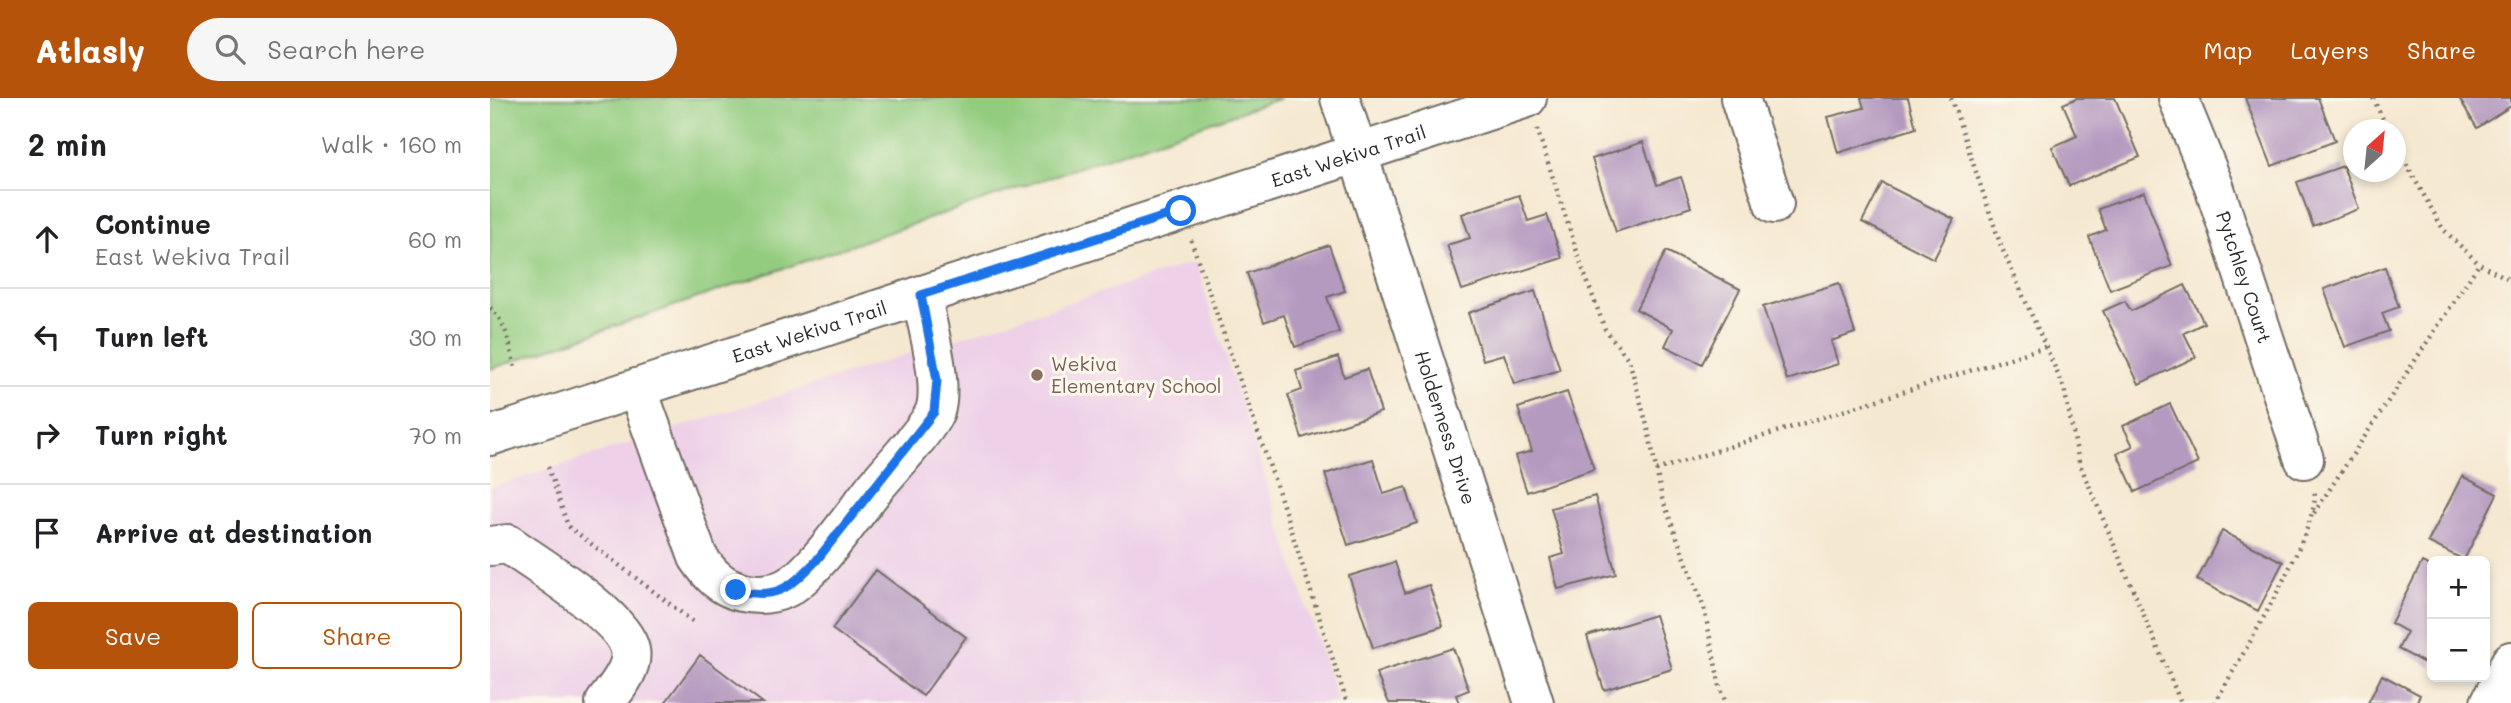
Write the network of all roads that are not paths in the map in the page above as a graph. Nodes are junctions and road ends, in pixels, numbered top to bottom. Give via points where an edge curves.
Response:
1 (1340, 98) edge
2 (1740, 98) edge
3 (2178, 98) edge
4 (1532, 111) edge
5 (1357, 153) junction
6 (1774, 204) dead end
7 (921, 295) junction
8 (637, 388) junction
9 (490, 436) edge
10 (2304, 459) road end
11 (490, 546) edge
12 (2511, 661) edge
13 (605, 703) edge
14 (1534, 703) edge
15 (2490, 703) edge

1 - 5 street, Holderness Drive
2 - 6 street
3 - 10 street, Pytchley Court via 2214,186
4 - 5 street, East Wekiva Trail
5 - 7 street, East Wekiva Trail
5 - 14 street, Holderness Drive
7 - 8 street, East Wekiva Trail
7 - 8 street via 937,380 934,412 816,561 786,589 753,594 721,583 708,572 698,557
8 - 9 street, East Wekiva Trail
11 - 13 street via 508,544 620,629 630,650 628,668
12 - 15 street

